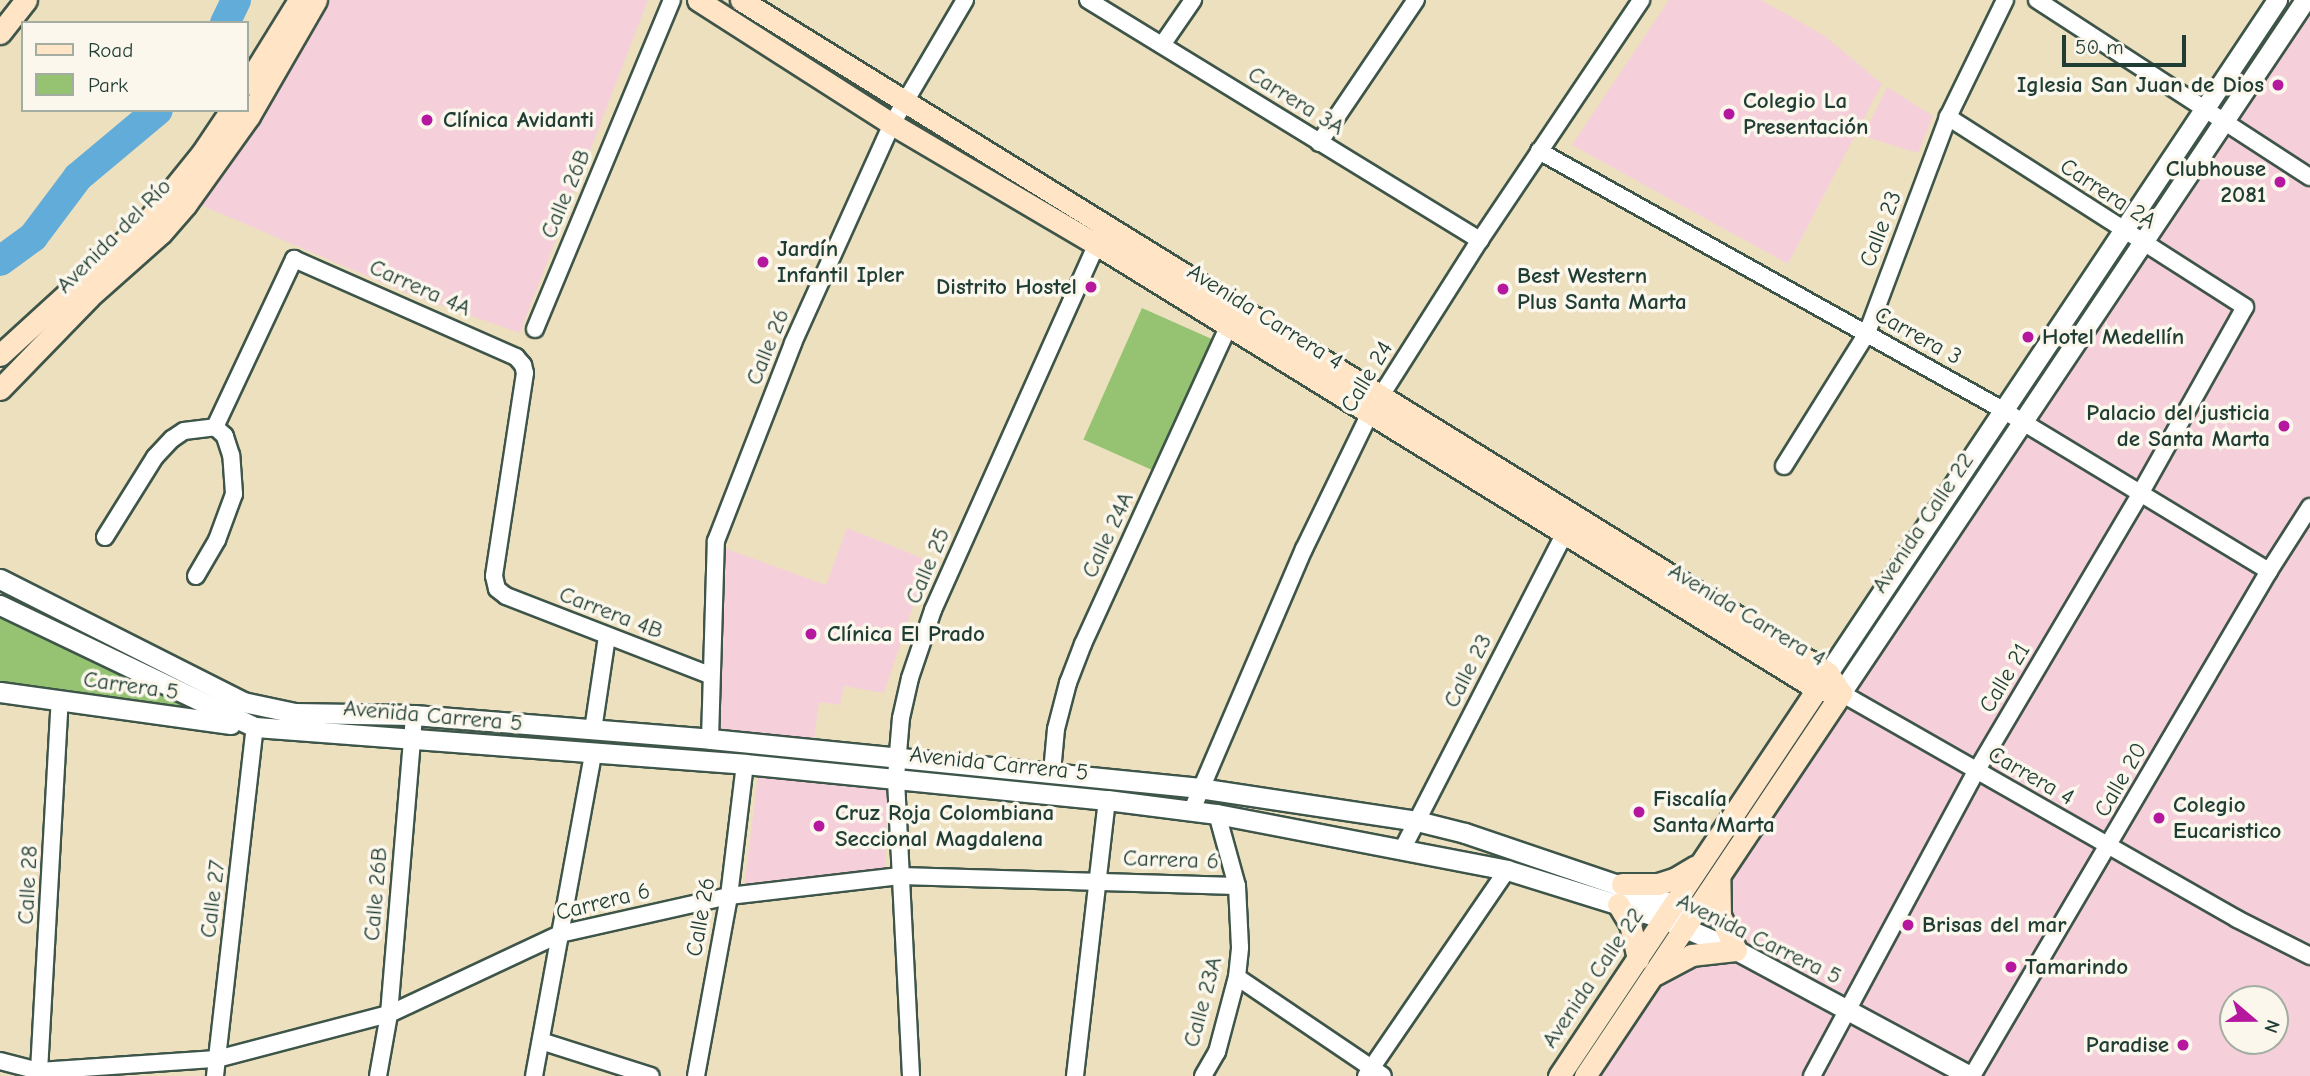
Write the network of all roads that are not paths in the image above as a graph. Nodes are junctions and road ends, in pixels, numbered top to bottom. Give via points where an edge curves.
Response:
1 (26, 0) edge
2 (299, 0) edge
3 (316, 0) edge
4 (672, 0) edge
5 (698, 0) edge
6 (741, 0) edge
7 (965, 0) edge
8 (1088, 0) edge
9 (1193, 0) edge
10 (1416, 0) edge
11 (1641, 0) edge
12 (2005, 0) edge
13 (2037, 0) edge
14 (2277, 0) edge
15 (2305, 0) edge
16 (0, 33) edge
17 (1162, 45) junction
18 (248, 82) edge
19 (906, 102) junction
20 (2206, 107) junction
21 (230, 112) edge
22 (1948, 117) junction
23 (2225, 120) junction
24 (892, 124) junction
25 (1319, 143) junction
26 (1539, 151) junction
27 (2310, 177) edge
28 (2123, 230) junction
29 (1101, 234) junction
30 (1480, 240) junction
31 (2143, 243) junction
32 (2245, 307) joint
33 (1229, 326) junction
34 (535, 329) dead end
35 (1867, 333) junction
36 (0, 355) edge
37 (0, 389) edge
38 (1382, 394) junction
39 (2003, 410) junction
40 (1370, 413) junction
41 (2023, 422) junction
42 (215, 427) junction
43 (1784, 466) dead end
44 (2140, 494) junction
45 (2310, 507) edge
46 (1574, 515) junction
47 (1564, 535) junction
48 (105, 537) dead end
49 (2269, 571) junction
50 (196, 576) dead end
51 (0, 579) edge
52 (497, 589) joint
53 (0, 605) edge
54 (607, 636) junction
55 (710, 675) junction
56 (1822, 681) junction
57 (0, 692) edge
58 (1841, 694) junction
59 (60, 701) junction
60 (414, 715) junction
61 (255, 727) junction
62 (593, 730) junction
63 (413, 737) junction
64 (710, 740) junction
65 (593, 754) junction
66 (896, 757) junction
67 (746, 764) junction
68 (1977, 770) junction
69 (1052, 772) junction
70 (895, 777) junction
71 (1199, 788) junction
72 (1107, 800) junction
73 (1192, 810) junction
74 (1217, 814) junction
75 (1417, 821) junction
76 (2108, 847) junction
77 (1403, 848) junction
78 (1705, 857) junction
79 (1507, 870) junction
80 (900, 876) junction
81 (1719, 876) junction
82 (1100, 880) junction
83 (1237, 886) junction
84 (1620, 894) junction
85 (729, 896) junction
86 (1669, 911) junction
87 (1690, 920) junction
88 (560, 934) junction
89 (1736, 950) junction
90 (2310, 956) edge
91 (1638, 959) junction
92 (1237, 977) junction
93 (1651, 977) junction
94 (1847, 1010) junction
95 (389, 1014) junction
96 (541, 1041) junction
97 (217, 1059) junction
98 (0, 1061) edge
99 (39, 1071) junction
100 (1374, 1073) edge
101 (215, 1076) edge
102 (378, 1076) edge
103 (534, 1076) edge
104 (651, 1076) edge
105 (696, 1076) edge
106 (911, 1076) edge
107 (1075, 1076) edge
108 (1203, 1076) edge
109 (1559, 1076) edge
110 (1585, 1076) edge
111 (1812, 1076) edge
112 (1971, 1076) edge

1 - 16 main road
2 - 18 main road
3 - 37 main road, Avenida del Río via 249,116 186,204 162,233 89,297
4 - 34 street, Calle 26B
5 - 24 main road, Avenida Carrera 4
6 - 19 main road, Avenida Carrera 4
7 - 19 street, Calle 26
8 - 17 street, Carrera 3A
9 - 17 street
10 - 25 street
11 - 26 street, Calle 24
12 - 22 street, Calle 23
13 - 20 street
14 - 20 street, Avenida Calle 22
15 - 23 street, Avenida Calle 22
17 - 25 street, Carrera 3A
19 - 24 street, Calle 26
19 - 29 main road, Avenida Carrera 4
20 - 23 street
20 - 28 street, Avenida Calle 22
21 - 36 main road, Avenida del Río via 148,220
22 - 28 street, Carrera 2A
22 - 35 street, Calle 23
23 - 27 street
23 - 31 street, Avenida Calle 22
24 - 29 main road, Avenida Carrera 4
24 - 55 street, Calle 26 via 793,344 716,541
25 - 30 street, Carrera 3A
26 - 30 street, Calle 24
26 - 35 street, Carrera 3
28 - 31 street, Carrera 2A
28 - 39 street, Avenida Calle 22
29 - 33 main road, Avenida Carrera 4
29 - 38 main road, Avenida Carrera 4
29 - 66 street, Calle 25 via 933,610 909,678
30 - 38 street, Calle 24
31 - 32 street, Carrera 2A
31 - 41 street, Avenida Calle 22
32 - 44 street, Calle 21
33 - 40 main road, Avenida Carrera 4
33 - 69 street, Calle 24A via 1083,644 1056,729
35 - 39 street, Carrera 3
35 - 43 street, Calle 23
38 - 40 street, Calle 24
38 - 46 main road, Avenida Carrera 4
39 - 41 street, Carrera 3
39 - 56 street, Avenida Calle 22
40 - 47 main road, Avenida Carrera 4
40 - 71 street, Calle 24 via 1304,549
41 - 44 street, Carrera 3
41 - 58 street, Avenida Calle 22
42 - 48 street via 184,431 172,439 155,457
42 - 50 street via 225,436 231,455 234,494 224,525
42 - 52 street, Carrera 4A via 295,259 516,357 525,373 494,576
44 - 49 street, Carrera 3
44 - 68 street, Calle 21
45 - 49 street, Calle 20
46 - 47 street, Calle 23
46 - 56 main road, Avenida Carrera 4
47 - 56 main road, Avenida Carrera 4
47 - 75 street, Calle 23
49 - 76 street, Calle 20
51 - 60 street, Avenida Carrera 5 via 243,702 295,713
52 - 54 street, Carrera 4B
53 - 61 street, Avenida Carrera 5
54 - 55 street, Carrera 4B
54 - 62 street
55 - 64 street, Calle 26
56 - 58 main road, Avenida Carrera 4
56 - 78 main road, Avenida Calle 22
57 - 59 street, Carrera 5
58 - 68 street, Carrera 4
58 - 81 main road, Avenida Calle 22
59 - 61 street, Carrera 5
59 - 99 street, Calle 28
60 - 62 street, Avenida Carrera 5
60 - 63 street, Calle 26B
61 - 63 street, Avenida Carrera 5
61 - 97 street, Calle 27
62 - 64 street, Avenida Carrera 5
63 - 65 street, Avenida Carrera 5
63 - 95 street, Calle 26B
64 - 66 street, Avenida Carrera 5
65 - 67 street, Avenida Carrera 5
65 - 88 street
66 - 69 street, Avenida Carrera 5
66 - 70 street, Calle 25
67 - 70 street, Avenida Carrera 5
67 - 85 street, Calle 26
68 - 76 street, Carrera 4
68 - 94 street, Calle 21
69 - 71 street, Avenida Carrera 5
70 - 72 street, Avenida Carrera 5
70 - 80 street, Calle 25
71 - 73 street, Calle 24
71 - 75 street, Avenida Carrera 5
72 - 73 street, Avenida Carrera 5
72 - 82 street
73 - 74 street, Avenida Carrera 5
74 - 77 street, Avenida Carrera 5
74 - 83 street, Calle 23A
75 - 77 street, Calle 23
75 - 84 street, Avenida Carrera 5 via 1465,833
76 - 90 street, Carrera 4
76 - 112 street, Calle 20
77 - 79 street, Avenida Carrera 5
78 - 84 main road via 1684,874
78 - 86 main road, Avenida Calle 22
79 - 84 street, Avenida Carrera 5
79 - 100 street
80 - 82 street, Carrera 6
80 - 85 street, Carrera 6
80 - 106 street, Calle 25
81 - 87 main road, Avenida Calle 22
81 - 89 main road via 1720,915
82 - 83 street, Carrera 6
82 - 107 street
83 - 92 street, Calle 23A
84 - 86 street, Avenida Carrera 5
84 - 91 main road
85 - 88 street, Carrera 6
85 - 105 street, Calle 26
86 - 87 street, Avenida Carrera 5
86 - 91 main road, Avenida Calle 22
87 - 89 street, Avenida Carrera 5
87 - 93 main road, Avenida Calle 22
88 - 95 street, Carrera 6
88 - 96 street
89 - 93 main road via 1691,955
89 - 94 street, Avenida Carrera 5
91 - 109 main road, Avenida Calle 22
92 - 100 street
92 - 108 street, Calle 23A via 1217,1052
93 - 110 main road, Avenida Calle 22
94 - 111 street, Calle 21
94 - 112 street, Avenida Carrera 5
95 - 97 street, Carrera 6
95 - 102 street, Calle 26B
96 - 103 street
96 - 104 street
97 - 99 street, Carrera 6
97 - 101 street, Calle 27
98 - 99 street, Carrera 6

